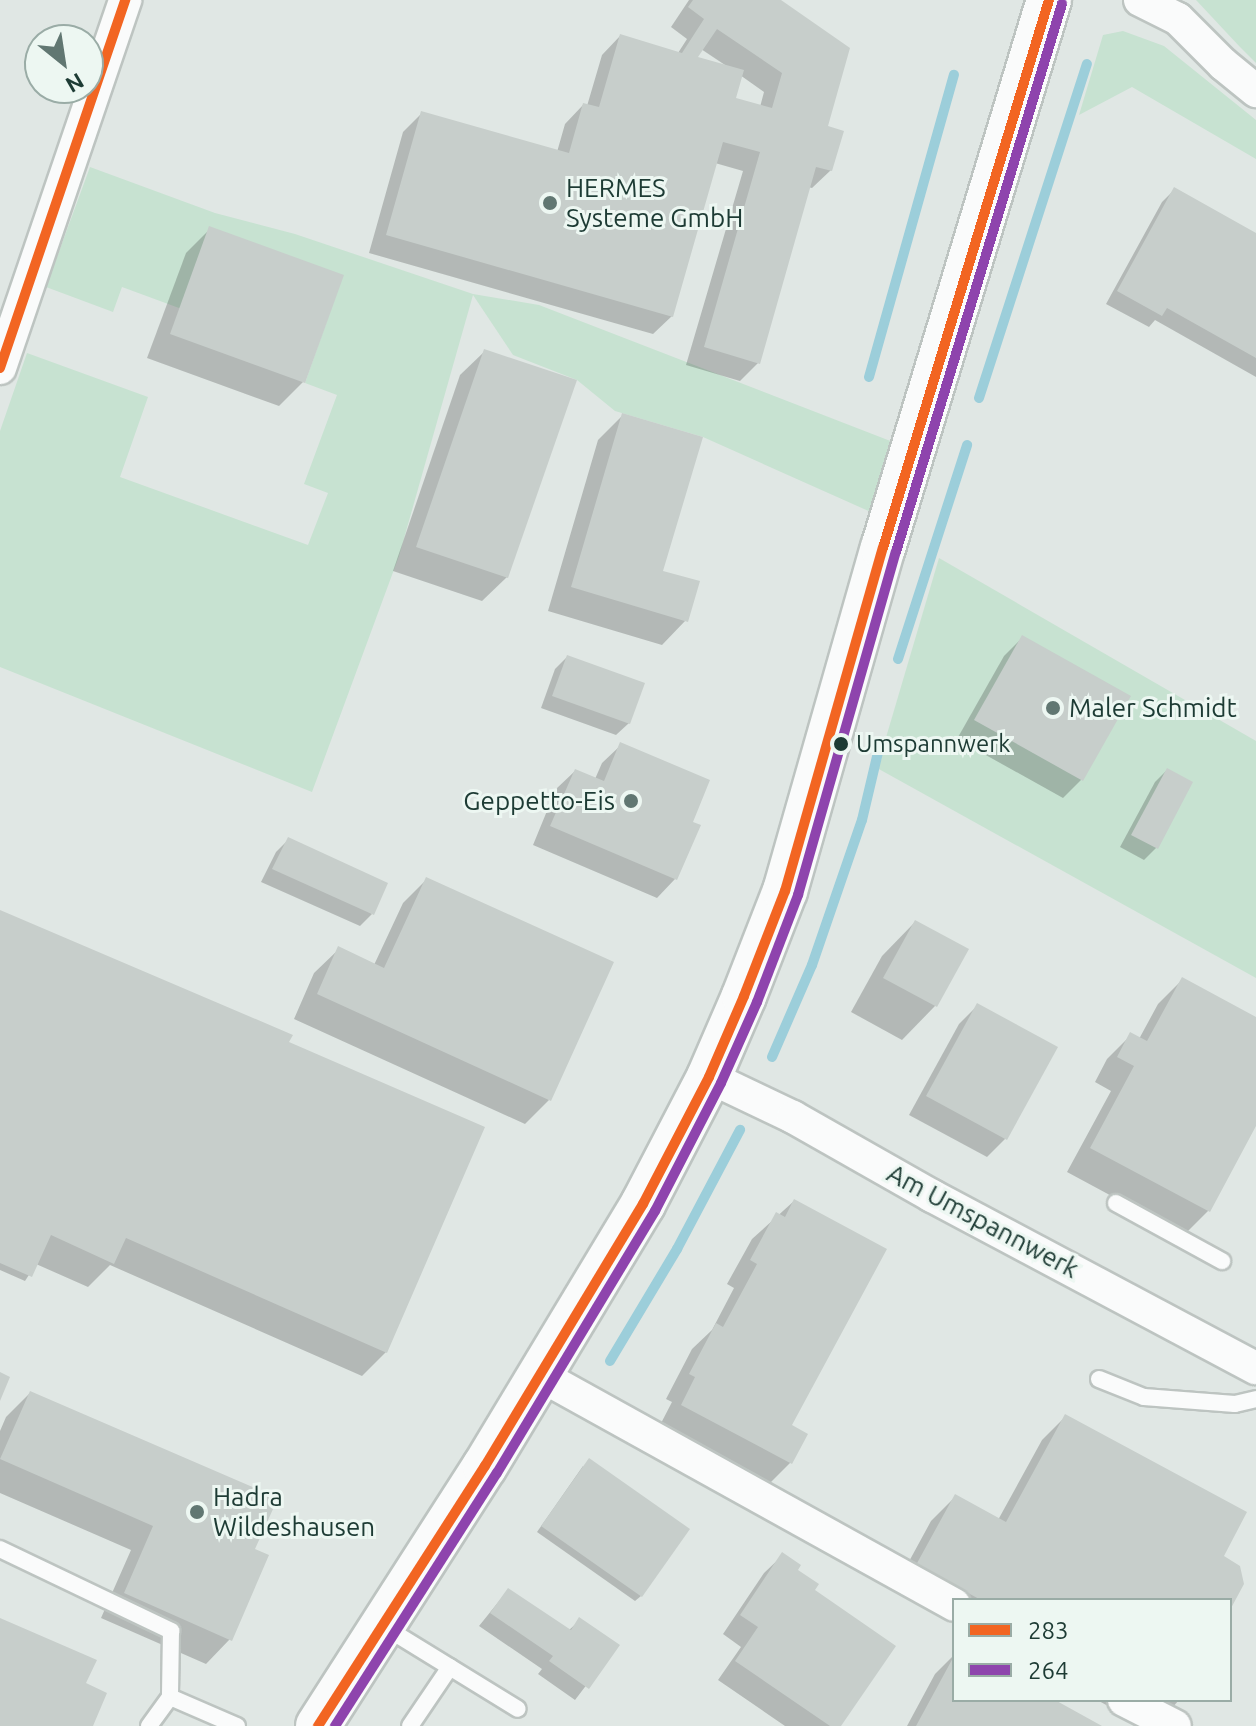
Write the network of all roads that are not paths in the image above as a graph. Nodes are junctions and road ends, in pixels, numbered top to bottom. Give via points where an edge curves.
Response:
1 (125, 0) edge
2 (1049, 0) edge
3 (1140, 0) edge
4 (1256, 91) edge
5 (0, 368) edge
6 (709, 1077) junction
7 (1116, 1203) dead end
8 (1222, 1261) dead end
9 (1256, 1368) edge
10 (538, 1374) junction
11 (1099, 1379) dead end
12 (1256, 1399) edge
13 (0, 1549) edge
14 (952, 1604) edge
15 (382, 1625) junction
16 (450, 1667) junction
17 (170, 1697) junction
18 (1128, 1702) edge
19 (518, 1709) dead end
20 (149, 1726) edge
21 (237, 1726) edge
22 (318, 1726) edge
23 (410, 1726) edge
24 (1175, 1726) edge

1 - 5 street
2 - 6 main road via 785,891
3 - 4 street via 1178,19
6 - 9 street, Am Umspannwerk via 793,1117
6 - 10 main road via 643,1204
7 - 8 lane
10 - 14 street
10 - 15 main road
11 - 12 lane via 1144,1397 1235,1404
13 - 17 lane via 171,1631
15 - 16 lane
15 - 22 main road
16 - 19 lane
16 - 23 lane
17 - 20 lane
17 - 21 lane
18 - 24 street

